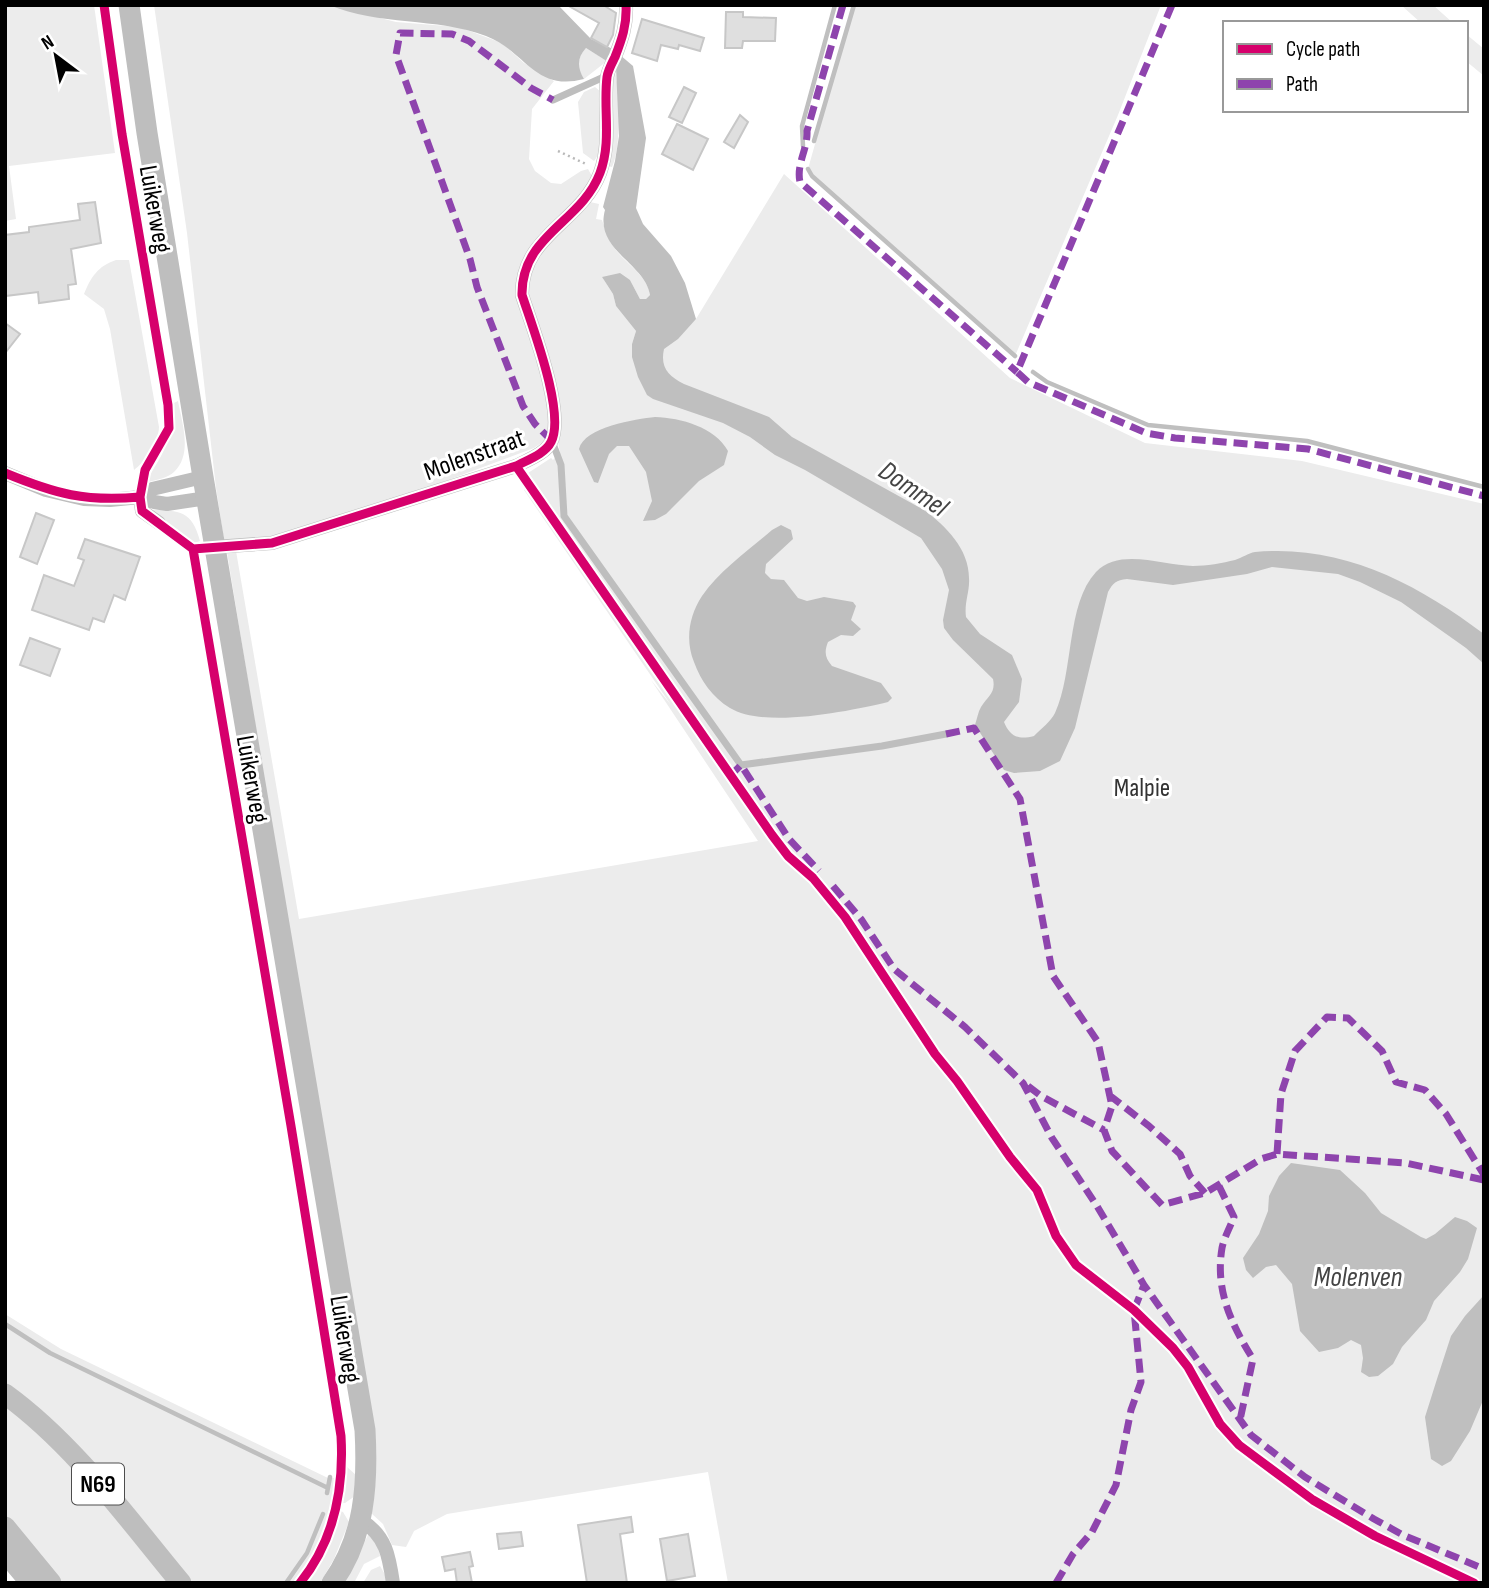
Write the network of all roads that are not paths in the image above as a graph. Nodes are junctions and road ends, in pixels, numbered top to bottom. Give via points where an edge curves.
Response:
1 (129, 5) edge
2 (626, 5) edge
3 (612, 64) junction
4 (553, 100) dead end
5 (552, 441) junction
6 (5, 473) edge
7 (203, 477) junction
8 (140, 497) junction
9 (207, 498) junction
10 (159, 523) dead end
11 (215, 547) junction
12 (946, 734) dead end
13 (5, 1394) edge
14 (362, 1521) junction
15 (5, 1527) edge
16 (5, 1552) edge
17 (31, 1583) edge
18 (51, 1583) edge
19 (181, 1583) edge
20 (332, 1583) edge
21 (393, 1583) edge

1 - 7 main road, Luikerweg
2 - 3 street, Molenstraat via 627,24
3 - 4 lane
3 - 5 street, Molenstraat via 607,143 600,172 586,200 533,252 522,280 522,295 553,401
5 - 11 street, Molenstraat via 516,466 272,543
5 - 12 lane via 561,465 564,516 741,765
6 - 8 street via 46,491 84,499
7 - 8 street via 152,489
7 - 9 main road, Luikerweg
8 - 9 street via 167,504
8 - 10 street via 142,511
9 - 11 main road, Luikerweg
11 - 14 main road, Luikerweg via 365,1430 368,1467
13 - 19 main road, N69 via 75,1458
14 - 20 main road, Luikerweg
14 - 21 street via 382,1538
15 - 18 main road
16 - 17 main road

